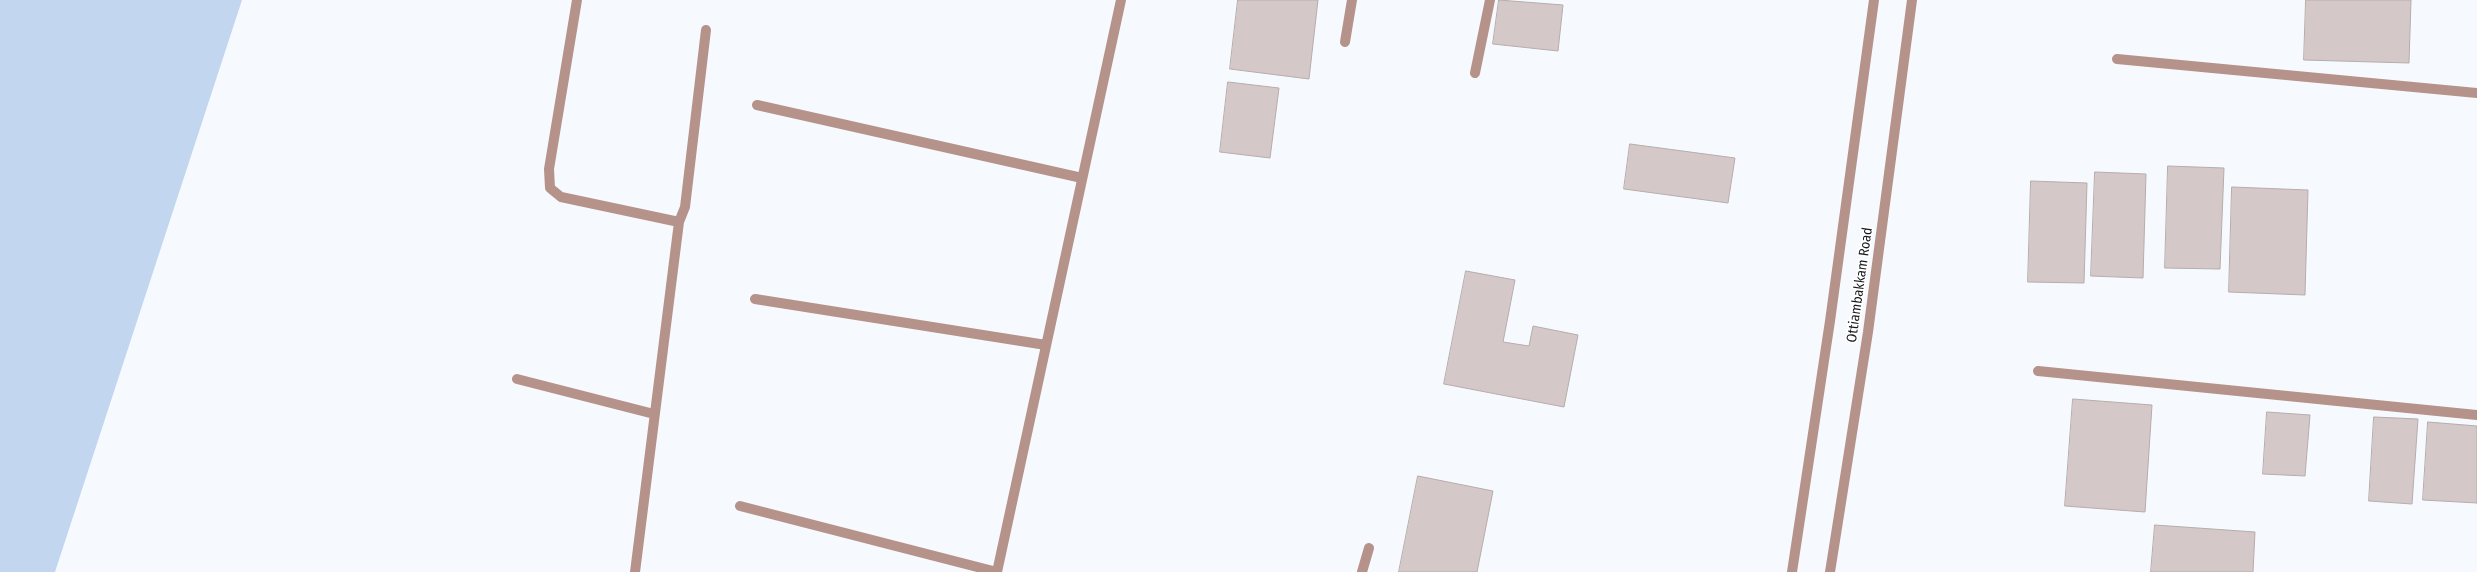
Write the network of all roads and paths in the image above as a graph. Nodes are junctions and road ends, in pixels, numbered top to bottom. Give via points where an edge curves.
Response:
1 (577, 0) edge
2 (1121, 0) edge
3 (1352, 0) edge
4 (1490, 0) edge
5 (1874, 0) edge
6 (1912, 0) edge
7 (706, 30) dead end
8 (1345, 42) dead end
9 (2117, 59) dead end
10 (1475, 73) dead end
11 (2477, 93) edge
12 (757, 105) dead end
13 (1082, 178) junction
14 (679, 222) junction
15 (755, 299) dead end
16 (1046, 345) junction
17 (2038, 371) dead end
18 (516, 378) dead end
19 (654, 414) junction
20 (2477, 415) edge
21 (740, 506) dead end
22 (1369, 548) dead end
23 (635, 572) edge
24 (1362, 572) edge
25 (1792, 572) edge
26 (1830, 572) edge

1 - 14 street via 549,169 550,188 561,197
2 - 13 street
3 - 8 street
4 - 10 street
5 - 25 street, Ottiambakkam Road
6 - 26 street, Ottiambakkam Road via 1868,332
7 - 14 street via 685,207
9 - 11 street
12 - 13 street
13 - 16 street
14 - 19 street
15 - 16 street
16 - 21 street via 997,572
17 - 20 street
18 - 19 street
19 - 23 street
22 - 24 street

